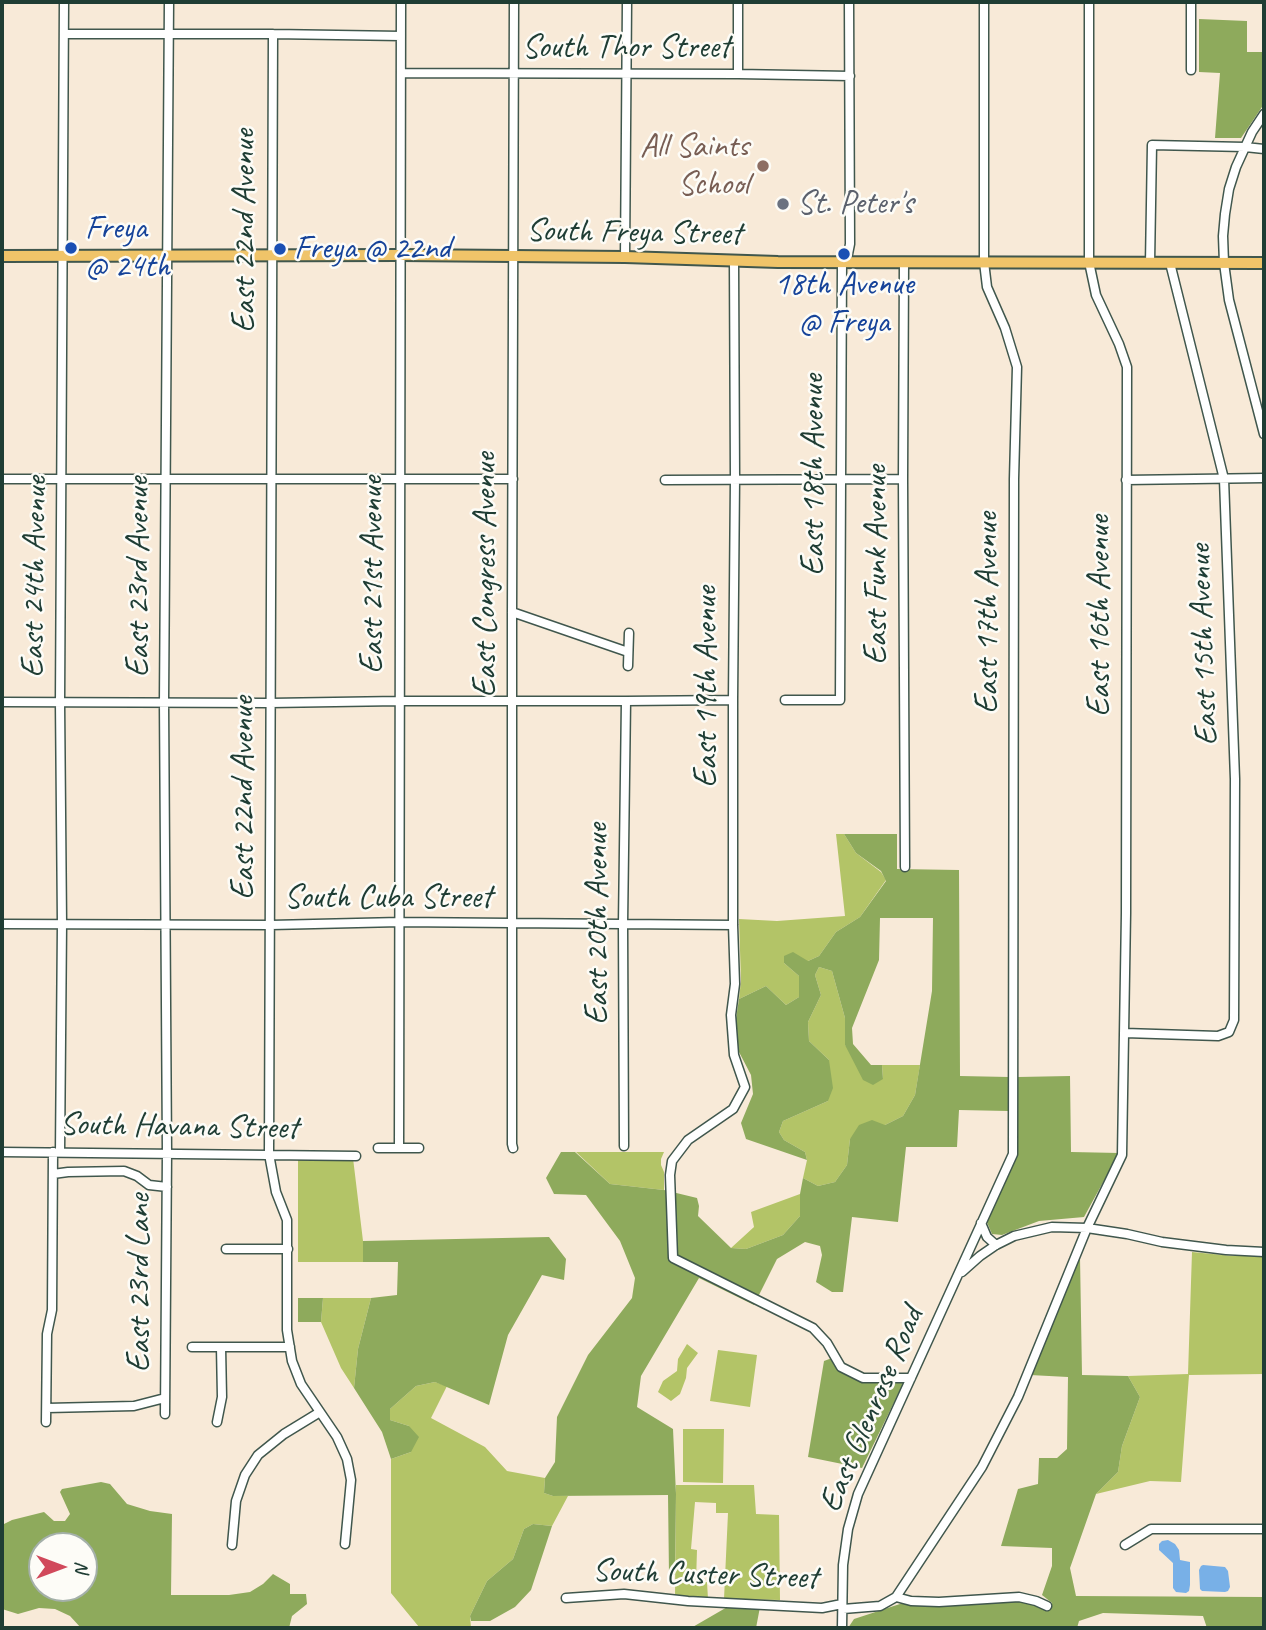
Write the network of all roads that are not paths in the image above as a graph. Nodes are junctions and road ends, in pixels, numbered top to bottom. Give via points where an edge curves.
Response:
1 (64, 2) edge
2 (169, 2) edge
3 (401, 2) edge
4 (514, 2) edge
5 (627, 2) edge
6 (738, 2) edge
7 (849, 2) edge
8 (984, 2) edge
9 (1089, 2) edge
10 (1191, 2) edge
11 (64, 34) junction
12 (273, 34) junction
13 (169, 35) junction
14 (401, 36) junction
15 (1191, 70) dead end
16 (401, 73) junction
17 (514, 74) junction
18 (627, 74) junction
19 (738, 74) junction
20 (850, 76) junction
21 (1264, 114) edge
22 (1245, 147) junction
23 (1264, 149) edge
24 (2, 256) edge
25 (62, 256) junction
26 (167, 256) junction
27 (271, 256) junction
28 (400, 256) junction
29 (513, 257) junction
30 (625, 257) junction
31 (734, 261) junction
32 (842, 262) junction
33 (904, 262) junction
34 (984, 262) junction
35 (1089, 262) junction
36 (1150, 263) junction
37 (1170, 263) junction
38 (1224, 263) junction
39 (1264, 263) edge
40 (1264, 434) edge
41 (166, 478) junction
42 (1264, 478) edge
43 (2, 479) edge
44 (62, 479) junction
45 (271, 479) junction
46 (400, 479) junction
47 (513, 479) junction
48 (735, 479) junction
49 (841, 479) junction
50 (903, 479) junction
51 (1224, 479) junction
52 (665, 480) dead end
53 (1126, 480) junction
54 (512, 612) junction
55 (629, 633) dead end
56 (628, 652) junction
57 (628, 666) dead end
58 (733, 700) junction
59 (785, 700) dead end
60 (399, 701) junction
61 (512, 701) junction
62 (625, 701) junction
63 (2, 702) edge
64 (60, 702) junction
65 (164, 702) junction
66 (270, 703) junction
67 (905, 867) dead end
68 (400, 922) junction
69 (2, 924) edge
70 (62, 924) junction
71 (512, 924) junction
72 (623, 924) junction
73 (166, 925) junction
74 (271, 925) junction
75 (733, 925) junction
76 (1125, 1033) junction
77 (624, 1146) dead end
78 (378, 1148) dead end
79 (399, 1148) junction
80 (513, 1148) dead end
81 (419, 1149) dead end
82 (2, 1152) edge
83 (57, 1152) junction
84 (167, 1153) junction
85 (270, 1154) junction
86 (356, 1156) dead end
87 (52, 1174) junction
88 (167, 1186) junction
89 (981, 1223) junction
90 (1087, 1228) junction
91 (996, 1245) junction
92 (226, 1249) dead end
93 (288, 1249) junction
94 (1264, 1252) edge
95 (957, 1276) junction
96 (192, 1347) dead end
97 (221, 1347) junction
98 (290, 1347) junction
99 (911, 1378) junction
100 (165, 1398) junction
101 (47, 1408) junction
102 (320, 1412) junction
103 (165, 1414) dead end
104 (46, 1422) dead end
105 (217, 1422) dead end
106 (1264, 1529) edge
107 (345, 1544) dead end
108 (232, 1545) dead end
109 (1125, 1545) dead end
110 (896, 1597) junction
111 (566, 1598) dead end
112 (843, 1606) junction
113 (1047, 1606) dead end
114 (842, 1628) edge

1 - 11 street, East 24th Avenue
2 - 13 street, East 23rd Avenue
3 - 14 street, East 21st Avenue
4 - 17 street, East Congress Avenue
5 - 18 street
6 - 19 street
7 - 20 street, East 18th Avenue
8 - 34 street, East 17th Avenue
9 - 35 street, East 16th Avenue
10 - 15 street
11 - 13 street
11 - 25 street, East 24th Avenue
12 - 13 street
12 - 14 street
12 - 27 street, East 22nd Avenue
13 - 26 street, East 23rd Avenue
14 - 16 street, East 21st Avenue
16 - 17 street, South Thor Street
16 - 28 street, East 21st Avenue
17 - 18 street, South Thor Street
17 - 29 street, East Congress Avenue
18 - 19 street, South Thor Street
18 - 30 street
19 - 20 street, South Thor Street
20 - 32 street, East 18th Avenue via 850,244
21 - 22 street
22 - 23 street
22 - 36 street via 1152,145
22 - 38 street via 1229,189
24 - 25 main road, South Freya Street
25 - 26 main road, South Freya Street
25 - 44 street, East 24th Avenue
26 - 27 main road, South Freya Street
26 - 41 street, East 23rd Avenue
27 - 28 main road, South Freya Street
27 - 45 street, East 22nd Avenue
28 - 29 main road, South Freya Street
28 - 46 street, East 21st Avenue
29 - 30 main road, South Freya Street
29 - 47 street, East Congress Avenue
30 - 31 main road, South Freya Street
31 - 32 main road, South Freya Street
31 - 48 street, East 19th Avenue
32 - 33 main road, South Freya Street
32 - 49 street, East 18th Avenue
33 - 34 main road, South Freya Street
33 - 50 street, East Funk Avenue
34 - 35 main road, South Freya Street
34 - 89 street, East 17th Avenue via 987,287 1017,367 1017,401 1013,1154
35 - 36 main road, South Freya Street
35 - 53 street, East 16th Avenue via 1096,295 1126,367
36 - 37 main road, South Freya Street
37 - 38 main road, South Freya Street
37 - 51 street, East 15th Avenue
38 - 39 main road, South Freya Street
38 - 40 street via 1236,330
41 - 44 street
41 - 45 street
41 - 65 street, East 23rd Avenue
42 - 51 street
43 - 44 street
44 - 64 street, East 24th Avenue
45 - 46 street
45 - 66 street, East 22nd Avenue
46 - 47 street
46 - 60 street, East 21st Avenue
47 - 54 street, East Congress Avenue
48 - 49 street
48 - 52 street
48 - 58 street, East 19th Avenue
49 - 50 street
49 - 59 street, East 18th Avenue via 840,700
50 - 67 street, East Funk Avenue
51 - 53 street
51 - 76 street, East 15th Avenue via 1235,779 1234,1020 1229,1032 1219,1036
53 - 76 street, East 16th Avenue
54 - 56 street
54 - 61 street, East Congress Avenue
55 - 56 street
56 - 57 street
58 - 62 street
58 - 75 street, East 19th Avenue
60 - 61 street
60 - 66 street
60 - 68 street, East 21st Avenue
61 - 62 street
61 - 71 street, East Congress Avenue
62 - 72 street, East 20th Avenue
63 - 64 street
64 - 65 street
64 - 70 street, East 24th Avenue
65 - 66 street
65 - 73 street, East 23rd Avenue
66 - 74 street, East 22nd Avenue
68 - 71 street, South Cuba Street
68 - 74 street, South Cuba Street
68 - 79 street, East 21st Avenue
69 - 70 street, South Cuba Street
70 - 73 street, South Cuba Street
70 - 83 street, East 24th Avenue
71 - 72 street, South Cuba Street
71 - 80 street, East Congress Avenue
72 - 75 street, South Cuba Street
72 - 77 street, East 20th Avenue
73 - 74 street, South Cuba Street
73 - 84 street, East 23rd Avenue
74 - 85 street, East 22nd Avenue
75 - 99 street, East 19th Avenue via 731,1015 734,1055 745,1087 733,1109 688,1140 672,1161 673,1258 813,1328 841,1367 863,1378
76 - 90 street, East 16th Avenue via 1122,1155
78 - 79 street
79 - 81 street
82 - 83 street, South Havana Street
83 - 84 street, South Havana Street
83 - 87 street, East 24th Avenue
84 - 85 street, South Havana Street
84 - 88 street, East 23rd Lane
85 - 86 street, South Havana Street
85 - 93 street, East 22nd Avenue
87 - 88 street via 124,1171 149,1185
87 - 101 street, East 24th Avenue
88 - 100 street, East 23rd Lane
89 - 91 street
89 - 95 street, East 17th Avenue
90 - 91 street via 1052,1227
90 - 94 street
90 - 110 street, East 16th Avenue via 1018,1396 982,1467
91 - 95 street
92 - 93 street
93 - 98 street, East 22nd Avenue
95 - 99 street, East Glenrose Road
96 - 97 street
97 - 98 street
97 - 105 street via 222,1397
98 - 102 street, East 22nd Avenue via 301,1384
99 - 112 street, East Glenrose Road via 858,1494 848,1529
100 - 101 street via 134,1406
100 - 103 street, East 23rd Lane
101 - 104 street, East 24th Avenue
102 - 107 street, East 22nd Avenue via 337,1437 351,1480
102 - 108 street via 258,1455 236,1501
106 - 109 street via 1152,1529
110 - 112 street, South Custer Street via 880,1606
110 - 113 street via 939,1602 1019,1597
111 - 112 street, South Custer Street via 624,1594
112 - 114 street, East Glenrose Road

